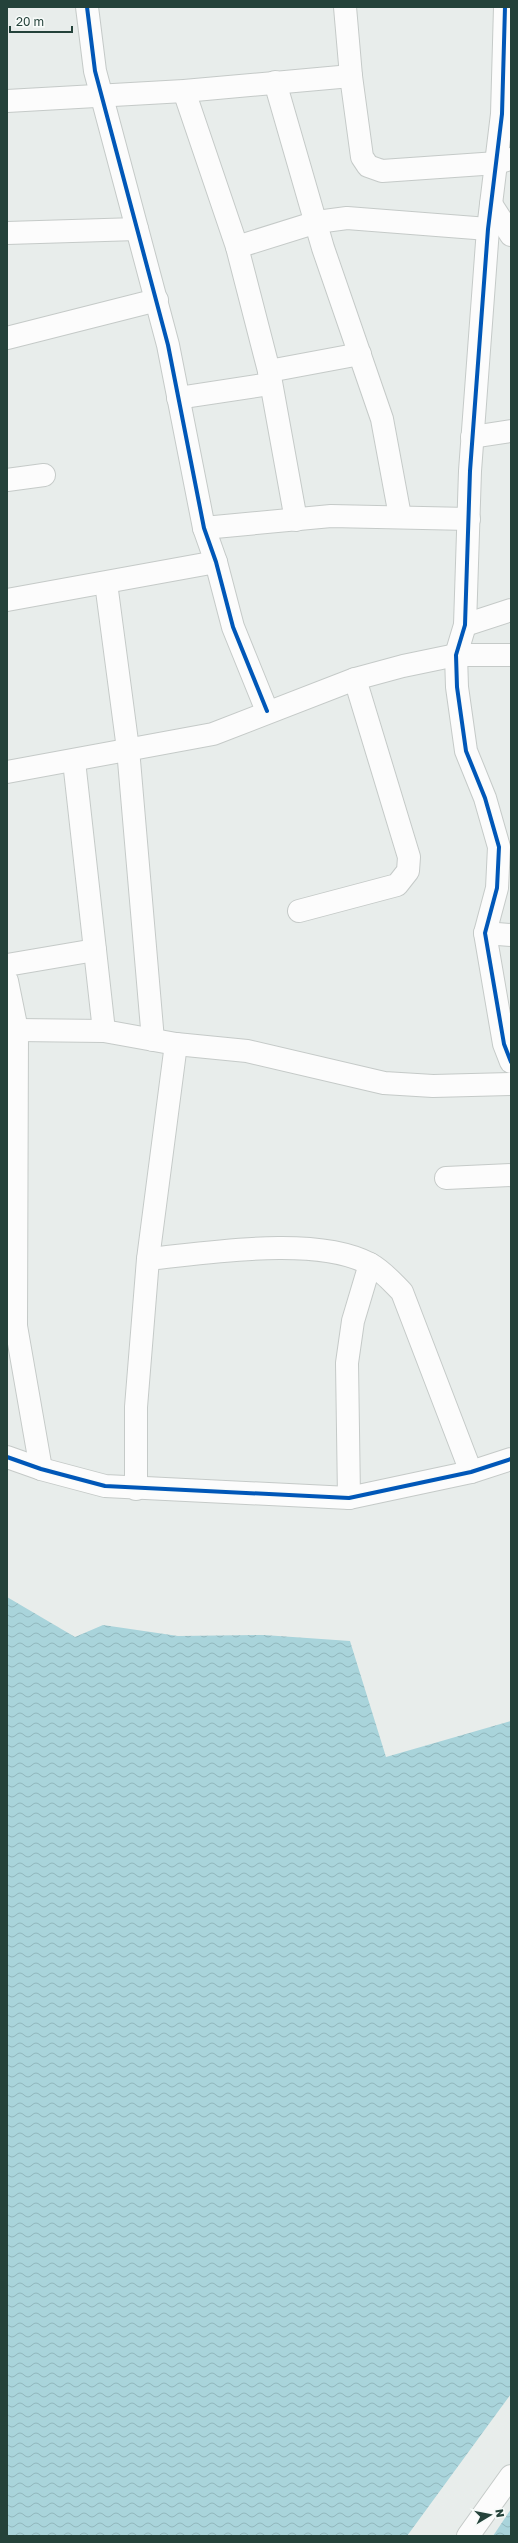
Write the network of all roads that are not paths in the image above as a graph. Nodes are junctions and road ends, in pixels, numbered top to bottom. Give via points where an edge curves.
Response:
1 (87, 7) edge
2 (345, 7) edge
3 (505, 7) edge
4 (351, 76) junction
5 (275, 82) junction
6 (184, 91) junction
7 (101, 97) junction
8 (7, 101) edge
9 (504, 161) edge
10 (491, 204) junction
11 (317, 222) junction
12 (488, 229) junction
13 (137, 230) junction
14 (7, 233) edge
15 (511, 235) edge
16 (237, 248) junction
17 (157, 300) junction
18 (7, 338) edge
19 (360, 354) junction
20 (269, 377) junction
21 (178, 398) junction
22 (511, 431) edge
23 (472, 437) junction
24 (44, 475) dead end
25 (7, 480) edge
26 (400, 516) junction
27 (469, 518) junction
28 (296, 520) junction
29 (204, 528) junction
30 (216, 562) junction
31 (106, 584) junction
32 (7, 600) edge
33 (511, 610) edge
34 (465, 625) junction
35 (456, 655) junction
36 (511, 655) edge
37 (355, 679) junction
38 (267, 711) junction
39 (128, 749) junction
40 (74, 761) junction
41 (7, 772) edge
42 (299, 911) dead end
43 (485, 933) junction
44 (511, 935) edge
45 (95, 950) junction
46 (7, 965) edge
47 (7, 981) edge
48 (17, 1030) junction
49 (104, 1031) junction
50 (153, 1040) junction
51 (176, 1044) junction
52 (511, 1062) edge
53 (511, 1084) edge
54 (511, 1174) edge
55 (446, 1178) dead end
56 (148, 1259) junction
57 (370, 1264) junction
58 (12, 1327) edge
59 (7, 1457) edge
60 (511, 1459) edge
61 (42, 1469) junction
62 (471, 1472) junction
63 (136, 1489) junction
64 (349, 1498) junction
65 (511, 2476) edge
66 (468, 2536) edge

1 - 7 street
2 - 4 street
3 - 9 street via 502,114
4 - 5 street
4 - 9 street via 362,157 368,166 382,171
5 - 6 street
5 - 11 street
6 - 7 street
6 - 16 street
7 - 8 street
7 - 13 street
9 - 10 street
10 - 12 street
10 - 15 street
11 - 12 street via 346,218
11 - 16 street
11 - 19 street via 323,248
12 - 23 street
13 - 14 street
13 - 17 street
16 - 20 street
17 - 18 street
17 - 21 street
19 - 20 street
19 - 26 street via 382,419
20 - 21 street
20 - 28 street
21 - 29 street
22 - 23 street
23 - 27 street
24 - 25 street
26 - 27 street
26 - 28 street via 331,516
27 - 34 street
28 - 29 street
29 - 30 street
30 - 31 street
30 - 38 street via 233,628
31 - 32 street
31 - 39 street
33 - 34 street
34 - 35 street
35 - 36 street
35 - 37 street
35 - 43 street via 457,687 466,751 485,798 499,847 497,888
37 - 38 street
37 - 42 street via 409,857 408,871 396,885
38 - 39 street via 246,722 212,734
39 - 40 street
39 - 50 street
40 - 41 street
40 - 45 street
43 - 44 street
43 - 52 street via 504,1044
45 - 46 street
45 - 49 street
47 - 48 street
48 - 49 street
48 - 58 street
49 - 50 street
50 - 51 street
51 - 53 street via 247,1051 384,1083 433,1086
51 - 56 street
54 - 55 street
56 - 57 street via 263,1248 338,1252
56 - 63 street via 136,1407
57 - 62 street via 385,1274 402,1292
57 - 64 street via 353,1320 347,1363
58 - 61 street
59 - 61 street
60 - 62 street
61 - 63 street via 105,1486
62 - 64 street
63 - 64 street
65 - 66 street

